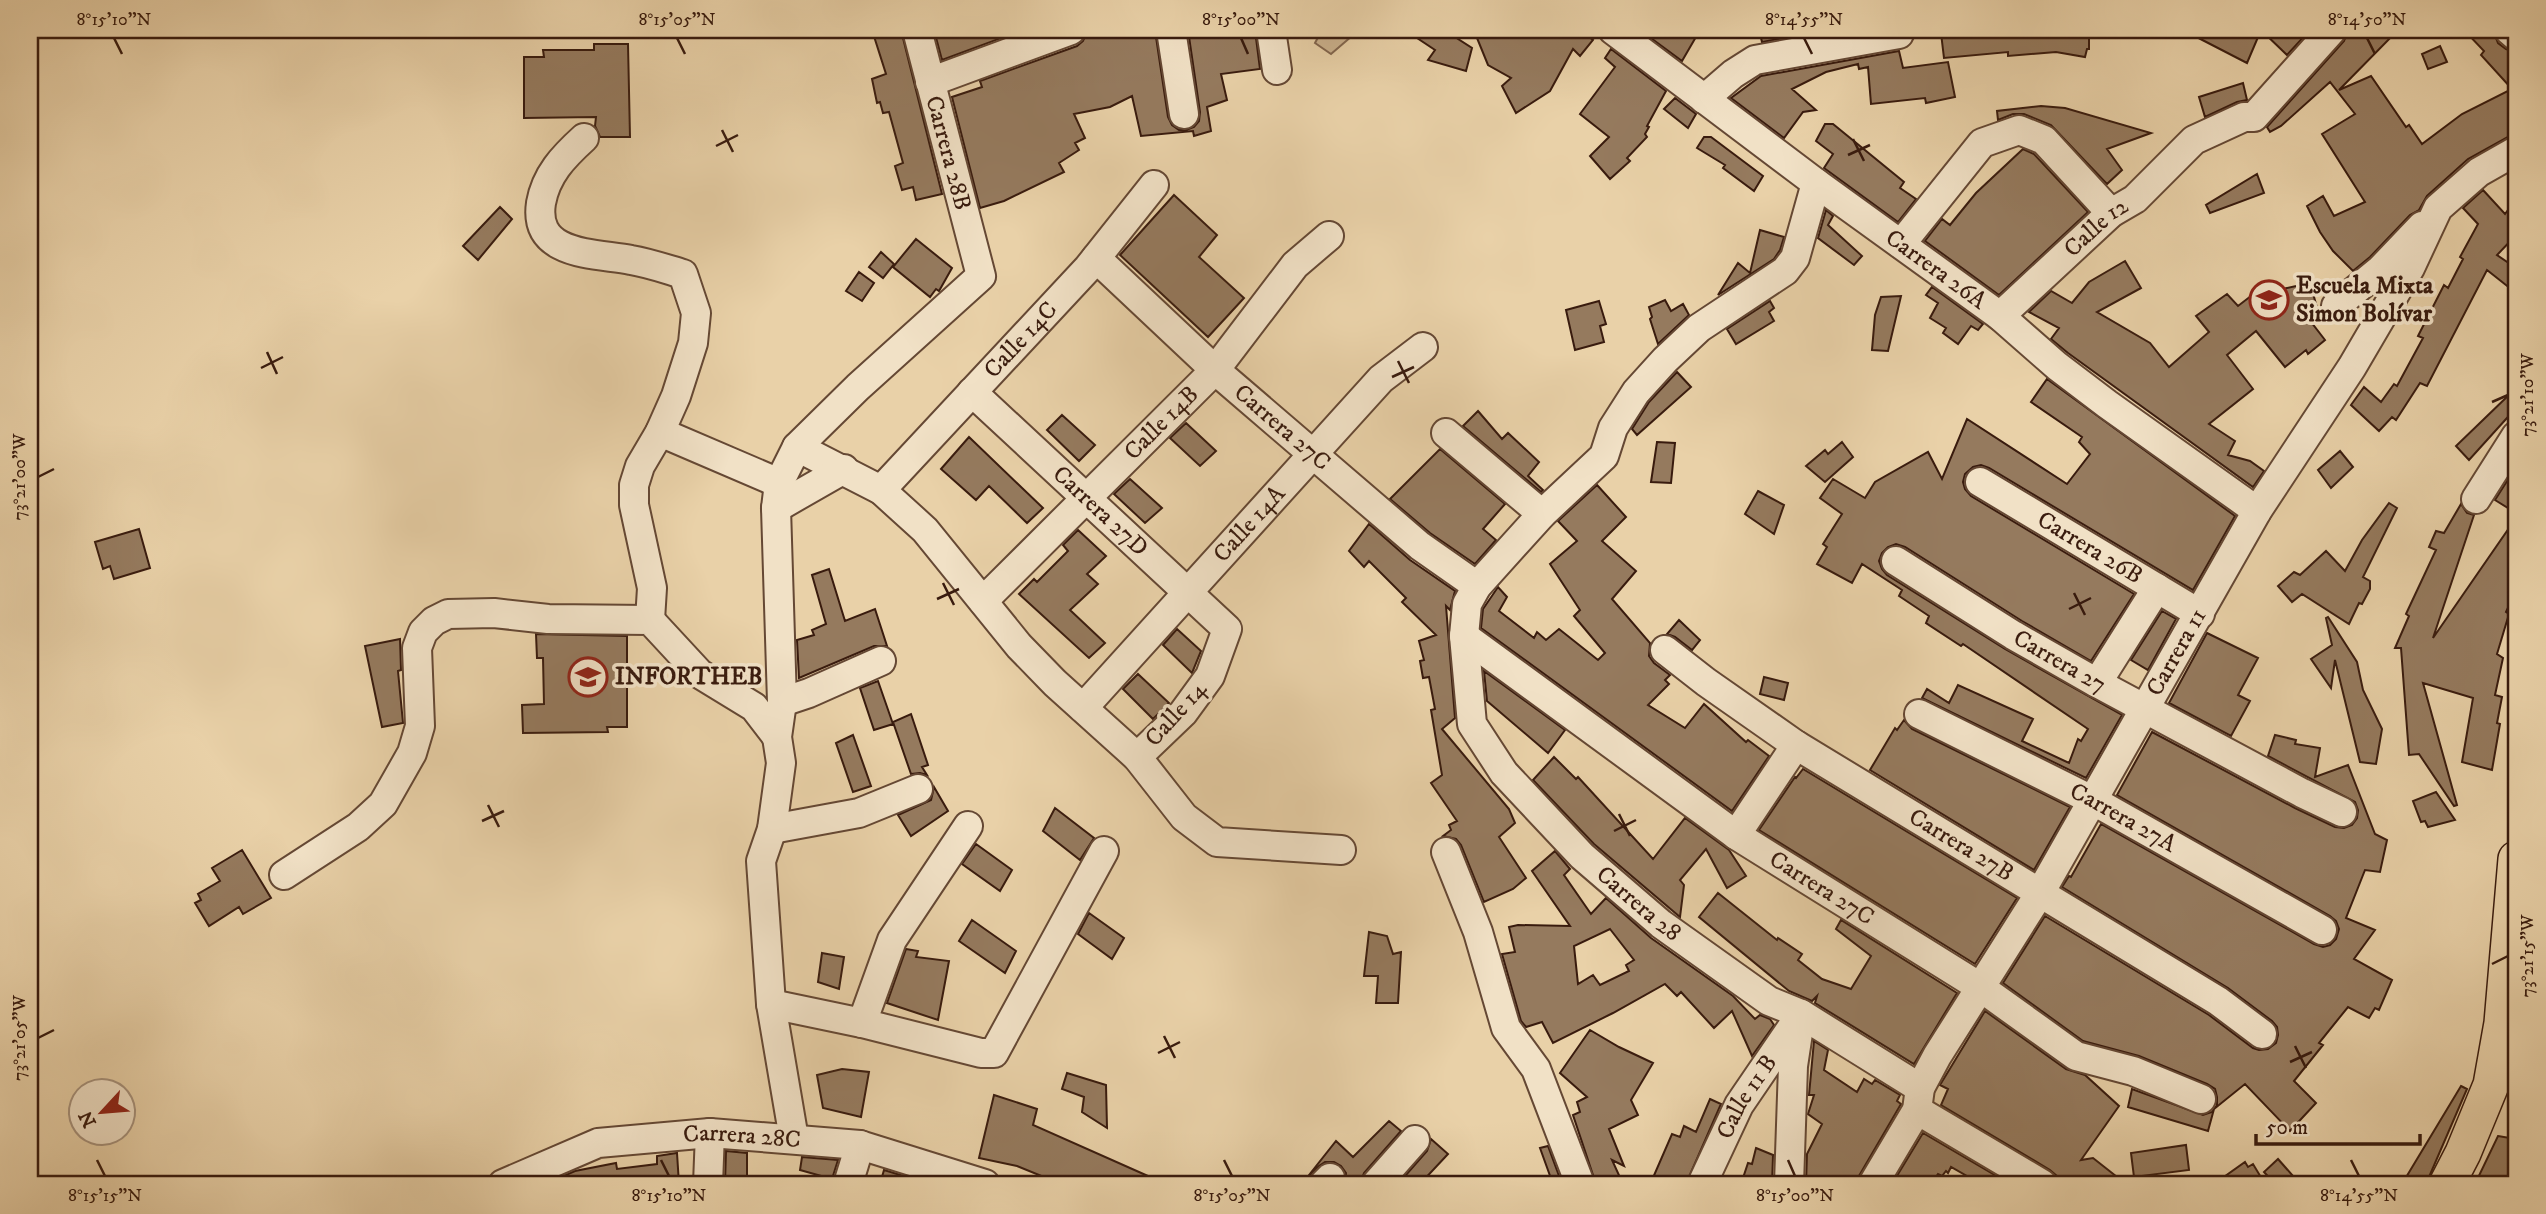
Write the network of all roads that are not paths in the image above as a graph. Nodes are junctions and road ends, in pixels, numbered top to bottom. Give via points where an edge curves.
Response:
1 (917, 30) edge
2 (1070, 30) edge
3 (1171, 30) edge
4 (1271, 30) edge
5 (1613, 30) edge
6 (2332, 30) edge
7 (2509, 30) edge
8 (1899, 34) dead end
9 (2516, 36) edge
10 (1277, 70) dead end
11 (930, 82) junction
12 (1704, 99) junction
13 (1184, 114) dead end
14 (584, 138) dead end
15 (2516, 151) edge
16 (1816, 183) junction
17 (1154, 185) dead end
18 (2438, 208) junction
19 (2111, 213) junction
20 (1329, 236) dead end
21 (1901, 244) junction
22 (1096, 258) junction
23 (2336, 306) dead end
24 (2000, 316) junction
25 (1423, 347) dead end
26 (1215, 370) junction
27 (972, 392) junction
28 (660, 432) junction
29 (1446, 433) dead end
30 (2516, 436) edge
31 (797, 447) junction
32 (1312, 453) junction
33 (844, 469) junction
34 (1980, 482) dead end
35 (881, 490) junction
36 (778, 495) junction
37 (1086, 498) junction
38 (2476, 499) dead end
39 (2257, 511) junction
40 (1542, 514) junction
41 (1896, 561) dead end
42 (1477, 586) junction
43 (2157, 589) junction
44 (1188, 591) junction
45 (983, 601) junction
46 (2200, 614) junction
47 (650, 620) junction
48 (1227, 629) joint
49 (1464, 636) junction
50 (1665, 650) dead end
51 (881, 661) dead end
52 (2097, 683) junction
53 (782, 702) junction
54 (1083, 708) junction
55 (2144, 708) junction
56 (1919, 714) dead end
57 (777, 737) junction
58 (1796, 745) junction
59 (1137, 757) junction
60 (918, 789) dead end
61 (2092, 800) junction
62 (2342, 812) dead end
63 (968, 826) dead end
64 (772, 829) junction
65 (1736, 835) junction
66 (1341, 850) dead end
67 (1104, 851) dead end
68 (1446, 852) dead end
69 (2516, 859) edge
70 (284, 875) dead end
71 (2040, 893) junction
72 (2322, 930) dead end
73 (1980, 987) junction
74 (771, 1004) junction
75 (1801, 1014) junction
76 (862, 1023) junction
77 (2262, 1034) dead end
78 (1919, 1099) junction
79 (2202, 1099) dead end
80 (710, 1133) junction
81 (794, 1139) junction
82 (1415, 1140) dead end
83 (860, 1145) junction
84 (503, 1184) edge
85 (708, 1184) edge
86 (848, 1184) edge
87 (981, 1184) edge
88 (1376, 1184) edge
89 (1580, 1184) edge
90 (1702, 1184) edge
91 (1789, 1184) edge
92 (1873, 1184) edge
93 (2042, 1184) edge
94 (2447, 1184) edge

1 - 11 street, Carrera 28B
2 - 11 street
3 - 13 street
4 - 10 street
5 - 12 street, Carrera 26A
6 - 19 street, Calle 12 via 2254,117 2244,117 2194,140 2134,200
7 - 9 street
8 - 12 street via 1755,60
11 - 31 street, Carrera 28B via 981,276
12 - 16 street, Carrera 26A
14 - 28 street via 563,156 544,185 542,229 551,240 581,253 633,260 683,274 696,313 693,343
15 - 18 street, Carrera 11 via 2479,172
16 - 21 street, Carrera 26A
16 - 40 street via 1795,258 1785,271 1699,328 1665,359 1613,428 1604,456
17 - 22 street, Calle 14C
18 - 23 street via 2381,269
18 - 39 street, Carrera 11 via 2410,268 2352,367
19 - 21 street via 2044,140 2019,130 1982,143
19 - 24 street, Calle 12
20 - 26 street, Calle 14B via 1296,265
21 - 24 street, Carrera 26A
22 - 26 street, Carrera 27C
22 - 27 street, Calle 14C
24 - 39 street, Carrera 26A via 2056,366
25 - 32 street, Calle 14A via 1381,379
26 - 32 street, Carrera 27C
26 - 37 street, Calle 14B
27 - 35 street, Calle 14C
27 - 37 street, Carrera 27D
28 - 36 street
28 - 47 street via 634,485 652,588
29 - 40 street
30 - 38 street
31 - 33 street
31 - 36 street
32 - 42 street, Carrera 27C via 1420,545
32 - 44 street, Calle 14A
33 - 35 street
33 - 36 street
34 - 43 street, Carrera 26B
35 - 45 street via 925,530
36 - 53 street
37 - 44 street, Carrera 27D
37 - 45 street, Calle 14B
39 - 46 street, Carrera 11
40 - 42 street
41 - 52 street, Carrera 27
42 - 49 street, Carrera 28 via 1467,604
43 - 46 street, Carrera 26B
43 - 52 street
44 - 48 street, Carrera 27D
44 - 54 street, Calle 14A
45 - 54 street via 1019,646
46 - 55 street, Carrera 11
47 - 57 street via 700,674 754,707
47 - 70 street via 548,619 494,613 448,614 434,621 417,648 420,726 412,753 389,793 358,827
48 - 59 street, Calle 14 via 1210,676 1183,713
49 - 65 street, Carrera 27C
49 - 75 street, Carrera 28 via 1472,724 1504,773 1582,856 1661,924 1769,1001
50 - 58 street, Carrera 27B
51 - 53 street
52 - 55 street, Carrera 27
53 - 57 street
54 - 59 street
55 - 61 street, Carrera 11
55 - 62 street, Carrera 27
56 - 61 street, Carrera 27A
57 - 64 street via 781,763
58 - 65 street
58 - 71 street, Carrera 27B
59 - 66 street via 1184,817 1217,842
60 - 64 street via 859,813
61 - 71 street, Carrera 11
61 - 72 street, Carrera 27A
63 - 76 street via 892,940
64 - 74 street via 761,861
65 - 73 street, Carrera 27C
67 - 76 street via 994,1053
68 - 89 street via 1478,932 1506,1028 1536,1069
69 - 94 main road via 2502,1023 2491,1085
71 - 73 street, Carrera 11
71 - 77 street, Carrera 27B via 2218,1001
73 - 78 street, Carrera 11
73 - 79 street, Carrera 27C via 2076,1056 2133,1071
74 - 76 street
74 - 81 street
75 - 78 street, Carrera 28
75 - 90 street, Calle 11 B via 1739,1105
75 - 91 street via 1793,1066
78 - 92 street, Carrera 11
78 - 93 street, Carrera 28
80 - 81 street, Carrera 28C
80 - 84 street, Carrera 28C via 598,1143
80 - 85 street
81 - 83 street, Carrera 28C
82 - 88 street
83 - 86 street
83 - 87 street, Carrera 28C

